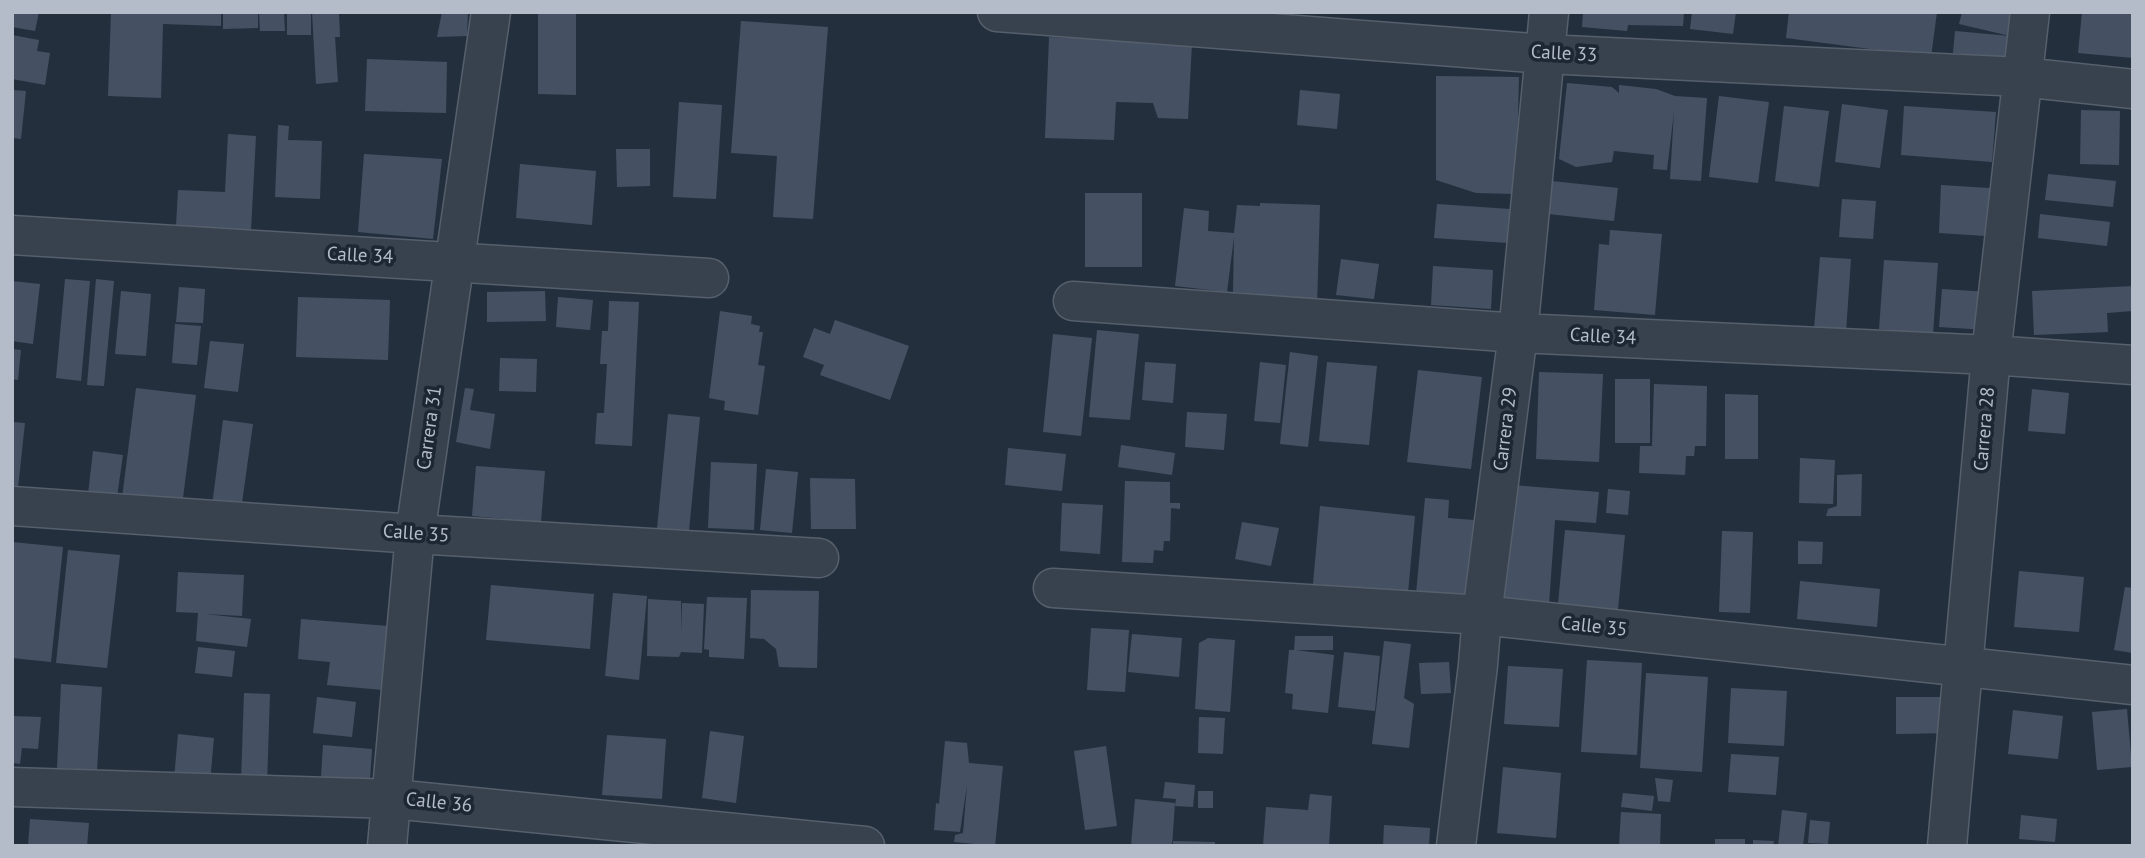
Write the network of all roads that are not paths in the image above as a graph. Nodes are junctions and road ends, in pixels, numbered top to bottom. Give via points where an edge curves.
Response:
1 (491, 12) edge
2 (997, 12) edge
3 (1549, 12) edge
4 (2030, 12) edge
5 (1036, 13) edge
6 (1545, 54) junction
7 (2022, 77) junction
8 (2133, 89) edge
9 (12, 235) edge
10 (453, 261) junction
11 (709, 278) dead end
12 (1073, 301) dead end
13 (1518, 333) junction
14 (1991, 355) junction
15 (2133, 365) edge
16 (12, 506) edge
17 (415, 534) junction
18 (819, 558) dead end
19 (1053, 588) dead end
20 (1482, 615) junction
21 (1964, 667) junction
22 (2133, 685) edge
23 (12, 787) edge
24 (393, 799) junction
25 (387, 846) edge
26 (865, 846) edge
27 (1456, 846) edge
28 (1947, 846) edge

1 - 10 street, Carrera 31
2 - 5 street, Calle 33
3 - 6 street, Carrera 29
4 - 7 street, Carrera 28
5 - 6 street, Calle 33
6 - 7 street, Calle 33
6 - 13 street, Carrera 29
7 - 8 street, Calle 33
7 - 14 street, Carrera 28
9 - 10 street, Calle 34
10 - 11 street, Calle 34
10 - 17 street, Carrera 31
12 - 13 street, Calle 34
13 - 14 street, Calle 34
13 - 20 street, Carrera 29
14 - 15 street, Calle 34
14 - 21 street, Carrera 28
16 - 17 street, Calle 35
17 - 18 street, Calle 35
17 - 24 street, Carrera 31
19 - 20 street, Calle 35
20 - 21 street, Calle 35
20 - 27 street, Carrera 29
21 - 22 street, Calle 35
21 - 28 street, Carrera 28
23 - 24 street, Calle 36
24 - 25 street, Carrera 31
24 - 26 street, Calle 36

